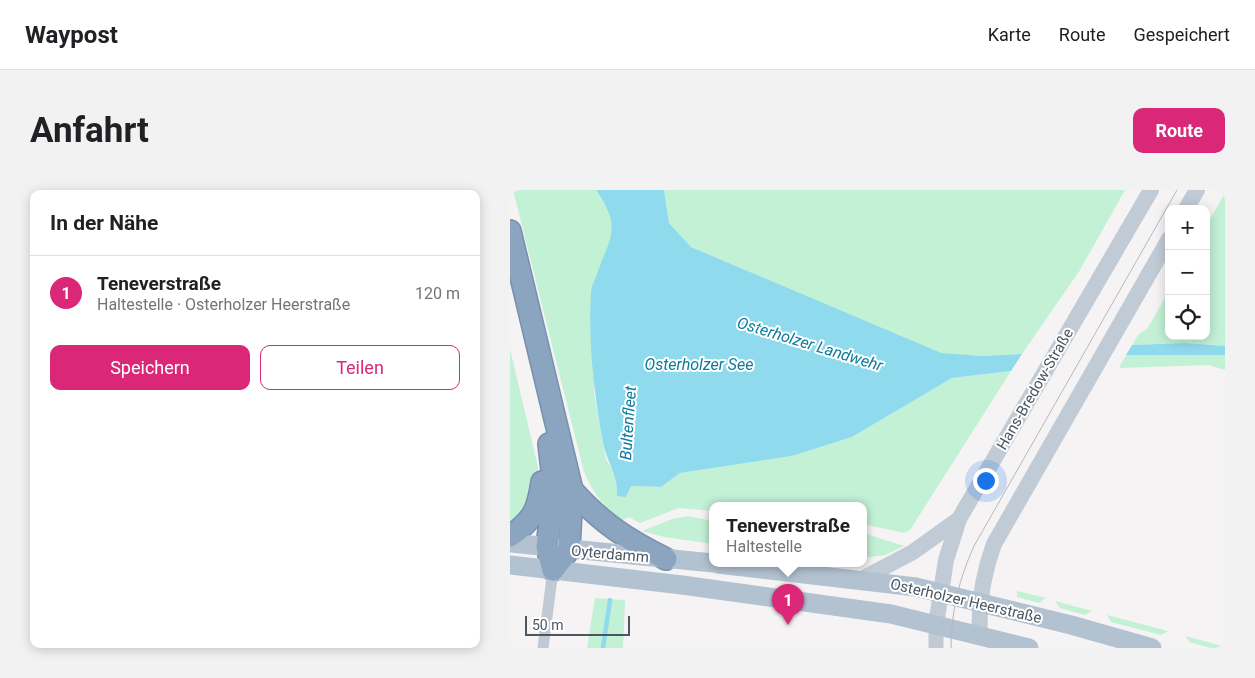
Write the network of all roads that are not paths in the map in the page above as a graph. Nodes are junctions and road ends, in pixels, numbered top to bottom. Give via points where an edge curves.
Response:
1 (1151, 190) edge
2 (1197, 190) edge
3 (1188, 205) edge
4 (510, 231) edge
5 (1165, 246) edge
6 (510, 278) edge
7 (544, 419) junction
8 (572, 490) junction
9 (959, 519) junction
10 (510, 536) edge
11 (510, 543) edge
12 (548, 547) junction
13 (569, 550) junction
14 (666, 559) junction
15 (709, 563) edge
16 (510, 565) edge
17 (748, 567) edge
18 (553, 570) junction
19 (860, 580) junction
20 (719, 590) joint
21 (941, 592) junction
22 (980, 602) junction
23 (936, 625) junction
24 (981, 642) edge
25 (543, 648) edge
26 (936, 648) edge
27 (1029, 648) edge
28 (1152, 648) edge

1 - 9 main road, Hans-Bredow-Straße
2 - 3 main road
4 - 8 highway
5 - 22 main road via 994,544 987,562
6 - 7 highway
7 - 10 highway via 544,467 538,508 521,529
7 - 12 highway via 552,455 554,487
8 - 13 highway
8 - 14 highway via 592,513 610,527
9 - 19 main road via 913,552
9 - 21 main road, Hans-Bredow-Straße via 947,554
11 - 12 main road, Oyterdamm
12 - 13 main road, Oyterdamm
12 - 18 highway
13 - 14 main road, Oyterdamm
13 - 18 highway
14 - 15 main road, Oyterdamm
16 - 18 main road, Oyterdamm
17 - 19 main road, Osterholzer Heerstraße
18 - 20 main road, Oyterdamm
18 - 25 street, Oyterdamm
19 - 21 main road, Osterholzer Heerstraße
20 - 23 main road, Osterholzer Heerstraße via 891,614
21 - 22 main road, Osterholzer Heerstraße
21 - 23 main road, Hans-Bredow-Straße
22 - 24 main road
22 - 28 main road, Osterholzer Heerstraße
23 - 24 main road, Osterholzer Heerstraße
23 - 26 street
24 - 27 main road, Osterholzer Heerstraße

